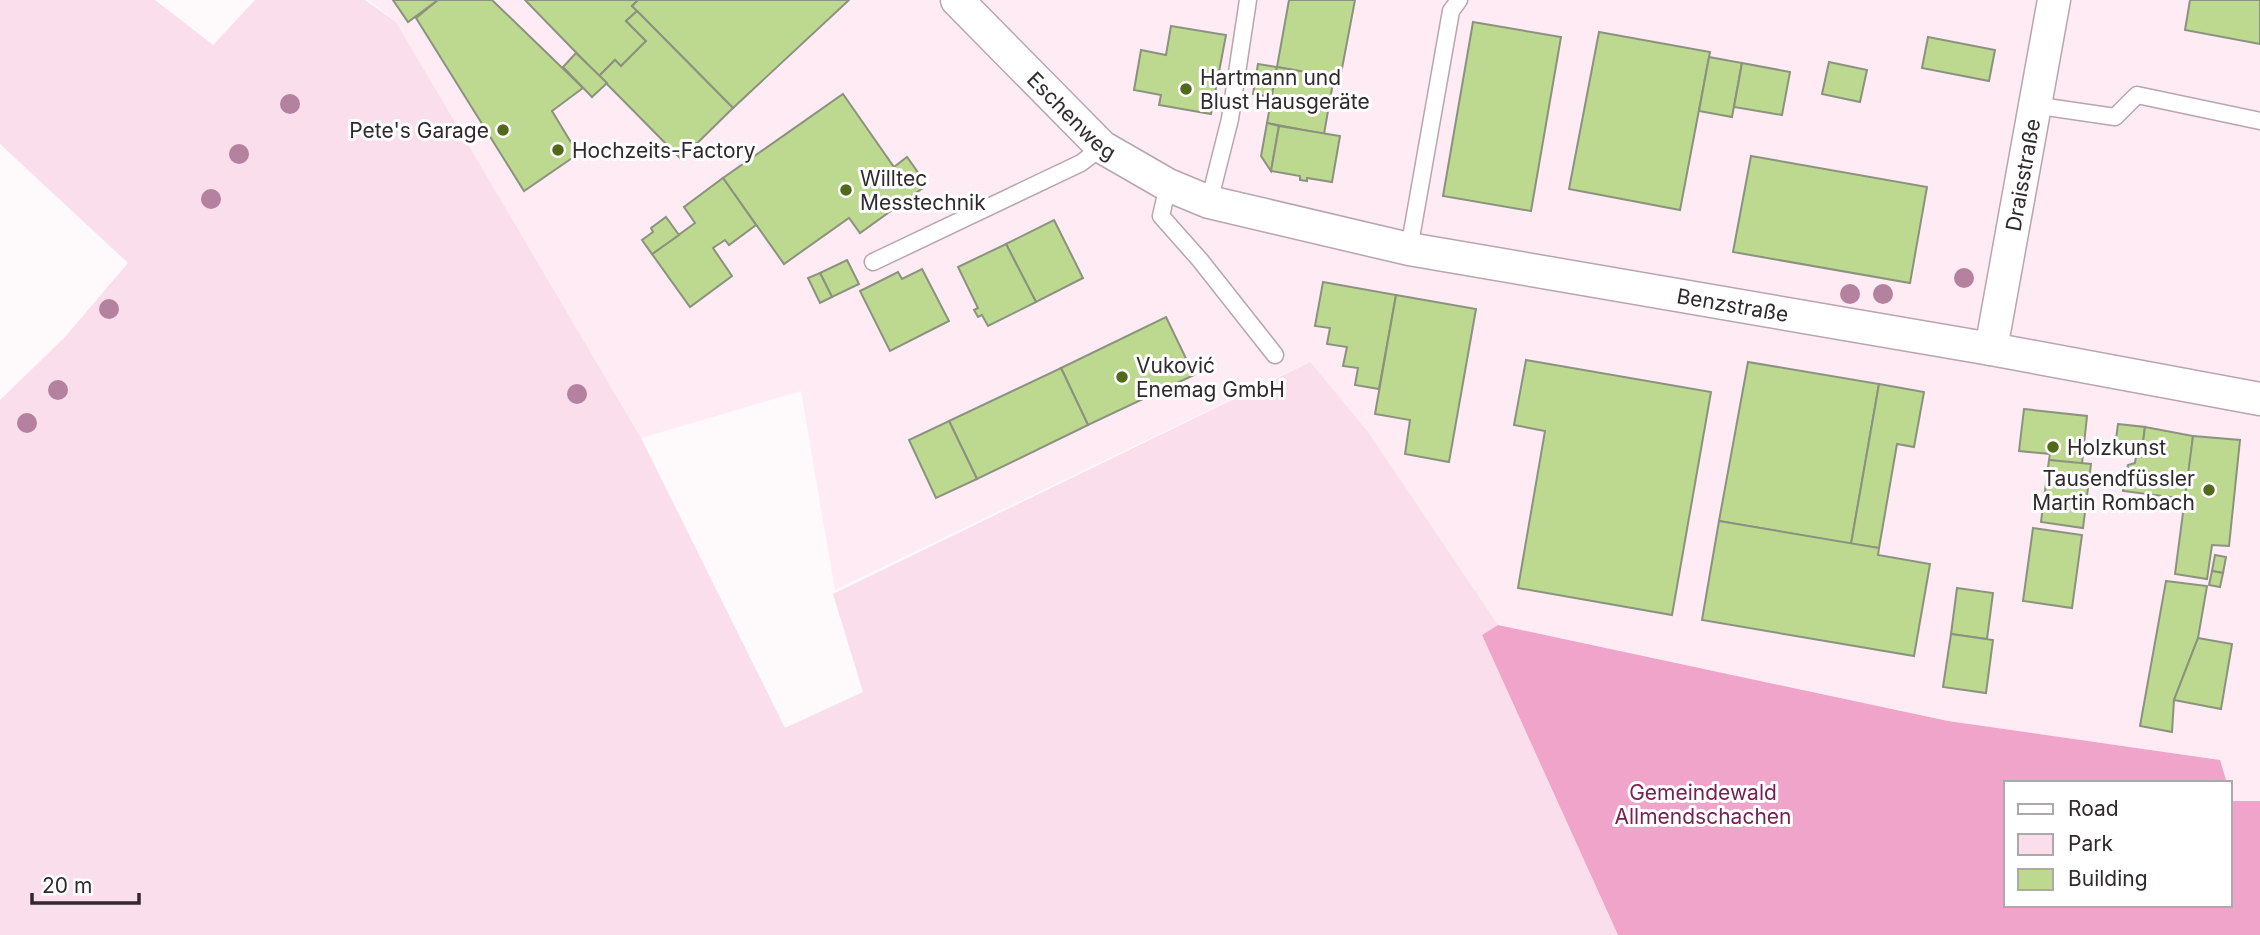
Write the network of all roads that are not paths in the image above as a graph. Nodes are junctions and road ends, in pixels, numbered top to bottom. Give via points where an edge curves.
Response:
1 (957, 0) edge
2 (1248, 0) edge
3 (1459, 0) edge
4 (2054, 0) edge
5 (2034, 105) junction
6 (2260, 121) edge
7 (1102, 147) junction
8 (1167, 184) junction
9 (1209, 202) junction
10 (1409, 250) junction
11 (873, 262) dead end
12 (1991, 349) junction
13 (1275, 355) dead end
14 (2260, 399) edge

1 - 7 street, Eschenweg
2 - 9 lane via 1230,119
3 - 10 lane via 1451,12
4 - 5 street, Draisstraße
5 - 6 lane via 2115,117 2137,95
5 - 12 street, Draisstraße
7 - 8 street, Eschenweg
7 - 11 lane via 1080,163
8 - 9 street, Eschenweg
8 - 13 lane via 1161,216
9 - 10 street, Benzstraße
10 - 12 street, Benzstraße
12 - 14 street, Benzstraße

